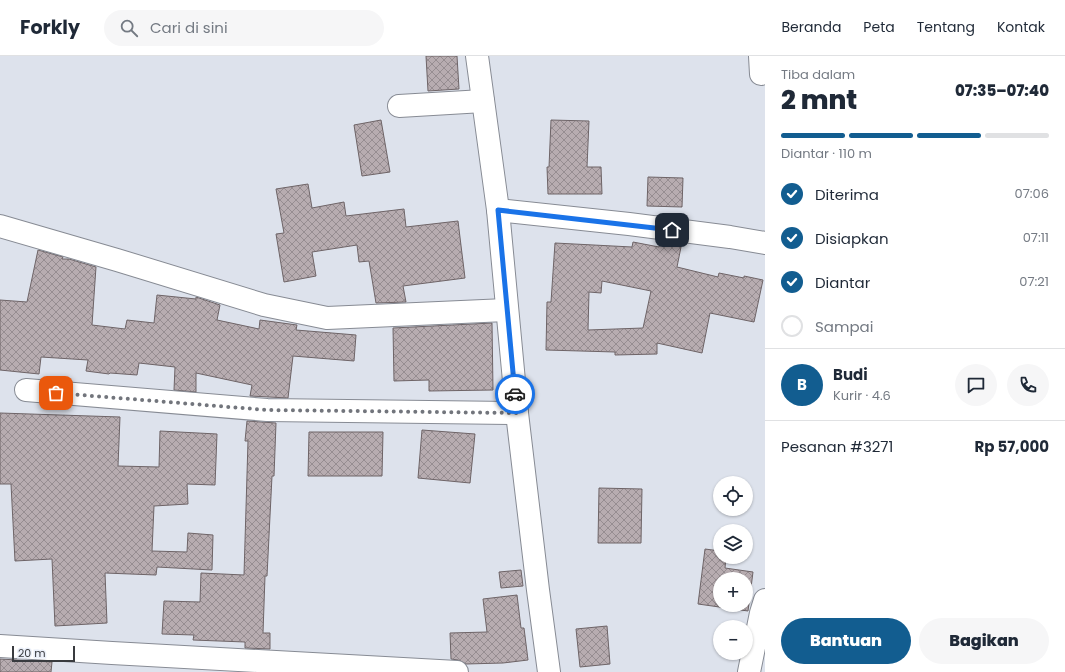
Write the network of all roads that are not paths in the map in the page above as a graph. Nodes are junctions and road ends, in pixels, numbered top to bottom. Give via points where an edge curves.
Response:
1 (477, 56) edge
2 (483, 101) junction
3 (399, 106) dead end
4 (498, 210) junction
5 (0, 226) edge
6 (765, 243) edge
7 (506, 310) junction
8 (26, 390) dead end
9 (517, 413) junction
10 (765, 600) edge
11 (0, 646) edge
12 (111, 663) edge
13 (408, 671) edge
14 (457, 672) edge
15 (549, 672) edge
16 (749, 672) edge

1 - 2 street
2 - 3 street
2 - 4 street
4 - 6 street via 629,224
4 - 7 street
5 - 7 street via 264,305 327,318
7 - 9 street
8 - 9 street via 267,410
9 - 15 street
10 - 16 street via 760,613
11 - 12 street
12 - 13 street via 265,661
13 - 14 street

